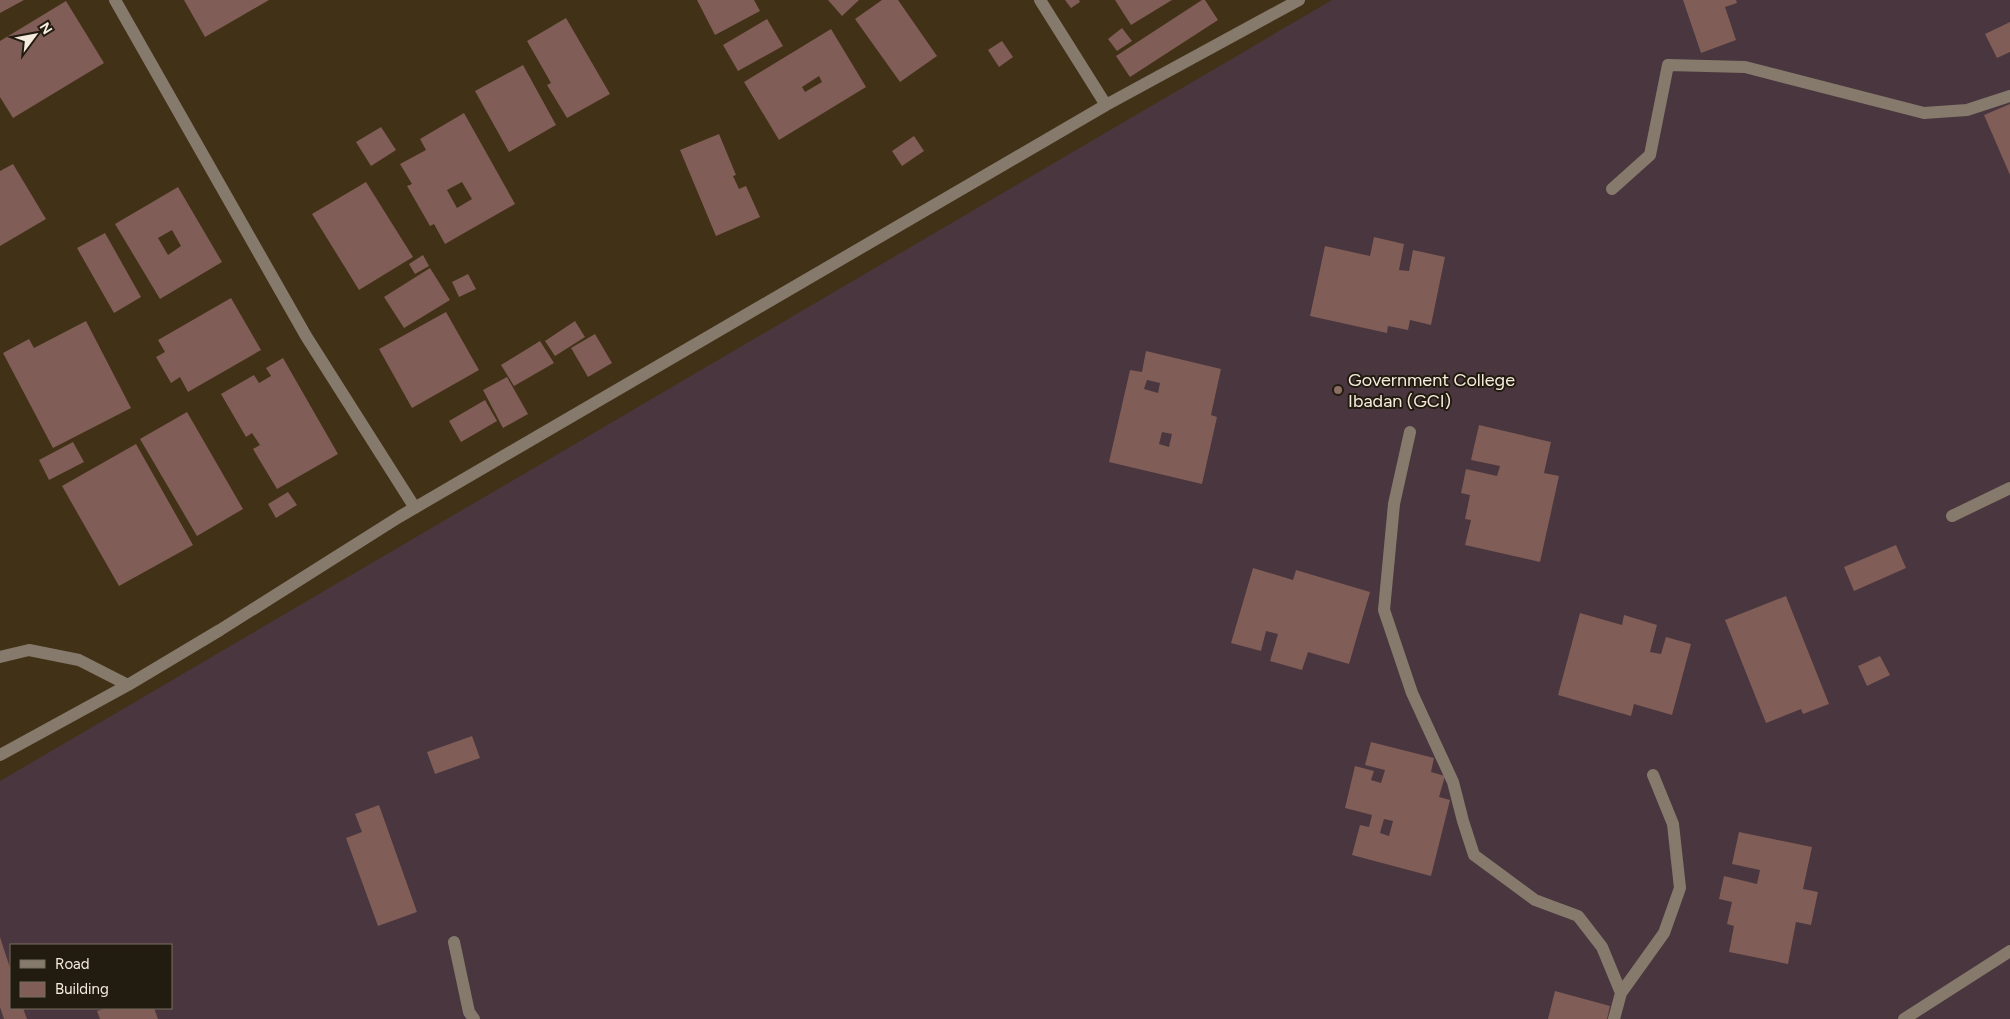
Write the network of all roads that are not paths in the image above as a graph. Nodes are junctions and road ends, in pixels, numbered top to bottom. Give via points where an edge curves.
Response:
1 (116, 0) edge
2 (1040, 0) edge
3 (1299, 0) edge
4 (2010, 96) edge
5 (1106, 105) junction
6 (1612, 189) dead end
7 (1410, 432) dead end
8 (2010, 488) edge
9 (415, 508) junction
10 (1952, 516) dead end
11 (0, 657) edge
12 (128, 685) junction
13 (0, 755) edge
14 (1653, 775) dead end
15 (454, 942) dead end
16 (2010, 951) edge
17 (1621, 993) junction
18 (474, 1019) edge
19 (1614, 1019) edge
20 (1904, 1019) edge

1 - 9 street via 306,336
2 - 5 street
3 - 5 street
4 - 6 street via 1967,110 1924,114 1745,67 1668,65 1650,155
5 - 9 street
7 - 17 street via 1394,504 1384,610 1412,693 1453,782 1474,855 1535,900 1578,916 1602,947
8 - 10 street
9 - 12 street
11 - 12 street via 29,650 79,660
12 - 13 street
14 - 17 street via 1673,824 1680,888 1664,933
15 - 18 street via 469,1012
16 - 20 street
17 - 19 street

